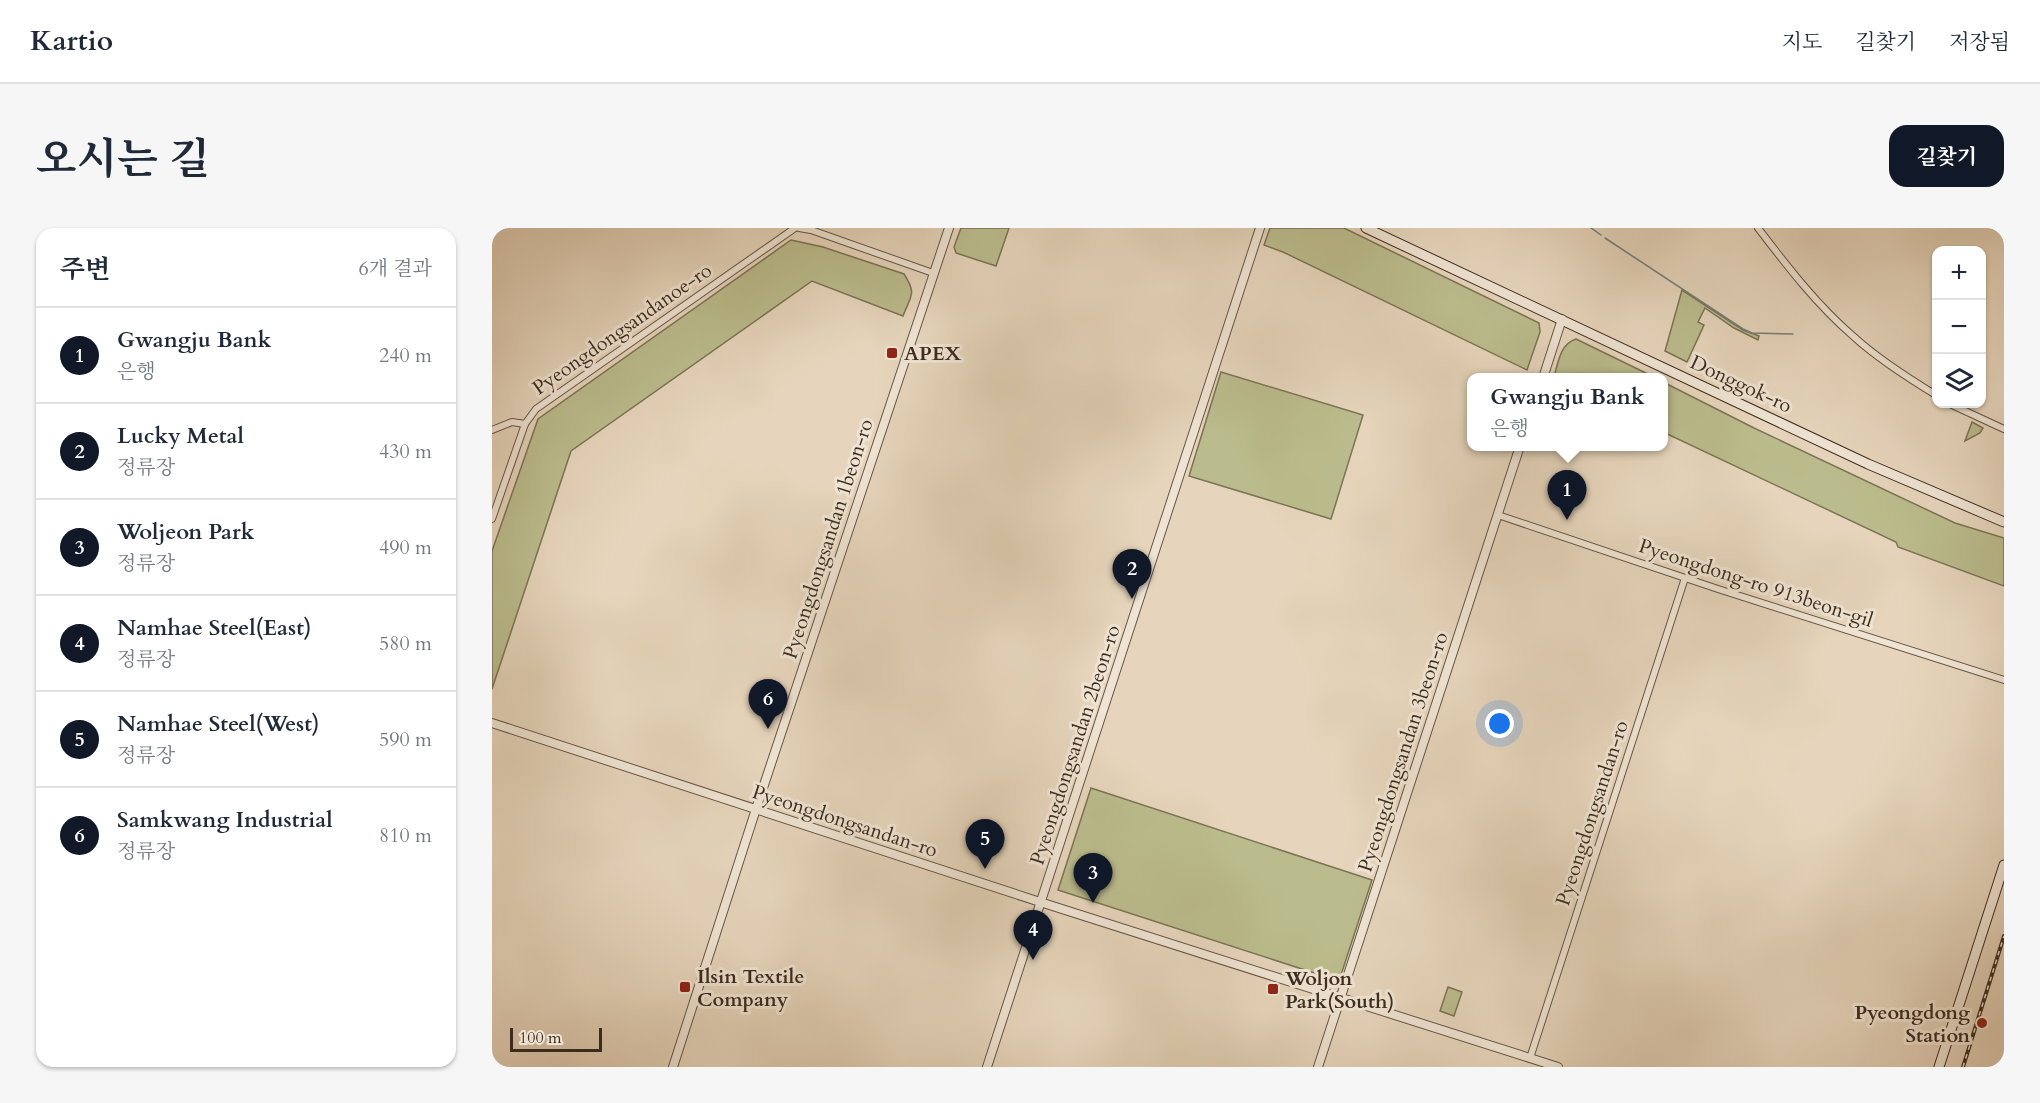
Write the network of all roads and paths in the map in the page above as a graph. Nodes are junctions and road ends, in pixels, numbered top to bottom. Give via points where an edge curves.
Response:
1 (797, 228) edge
2 (949, 228) edge
3 (1260, 228) edge
4 (1366, 228) edge
5 (1758, 228) edge
6 (933, 273) junction
7 (1562, 319) junction
8 (1545, 373) edge
9 (1932, 393) edge
10 (1959, 408) edge
11 (525, 424) junction
12 (2004, 429) edge
13 (492, 430) edge
14 (1519, 451) edge
15 (1498, 515) junction
16 (492, 519) edge
17 (2004, 522) edge
18 (1685, 578) junction
19 (2004, 680) edge
20 (492, 723) edge
21 (756, 809) junction
22 (2004, 865) edge
23 (1040, 903) junction
24 (1340, 999) junction
25 (1530, 1058) junction
26 (673, 1067) edge
27 (987, 1067) edge
28 (1318, 1067) edge
29 (1558, 1067) edge
30 (1939, 1067) edge

1 - 6 street, Pyeongdongsandanoe-ro
1 - 11 street, Pyeongdongsandanoe-ro via 536,409
2 - 6 street, Pyeongdongsandan 1beon-ro
3 - 23 street, Pyeongdongsandan 2beon-ro
4 - 7 main road, Donggok-ro
5 - 9 street via 1789,269 1853,337
6 - 21 street, Pyeongdongsandan 1beon-ro
7 - 8 street
7 - 17 main road, Donggok-ro via 1868,464
10 - 12 street
11 - 13 street via 512,422
11 - 16 street, Pyeongdongsandanoe-ro
14 - 15 street, Pyeongdongsandan 3beon-ro
15 - 18 street, Pyeongdong-ro 913beon-gil
15 - 24 street, Pyeongdongsandan 3beon-ro
18 - 19 street, Pyeongdong-ro 913beon-gil
18 - 25 street, Pyeongdongsandan-ro
20 - 21 street, Pyeongdongsandan-ro
21 - 23 street, Pyeongdongsandan-ro
21 - 26 street, Pyeongdongsandan 1beon-ro
22 - 30 main road
23 - 24 street, Pyeongdongsandan-ro
23 - 27 street, Pyeongdongsandan 2beon-ro
24 - 25 street, Pyeongdongsandan-ro
24 - 28 street, Pyeongdongsandan 3beon-ro
25 - 29 street, Pyeongdongsandan-ro

